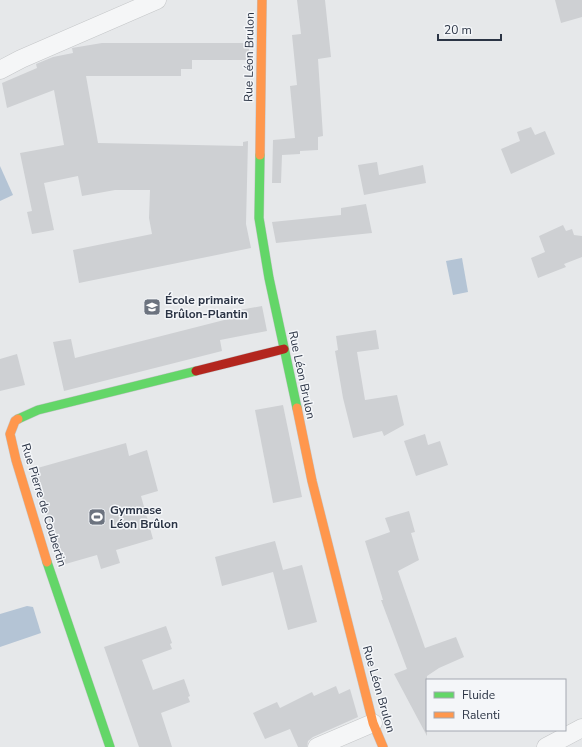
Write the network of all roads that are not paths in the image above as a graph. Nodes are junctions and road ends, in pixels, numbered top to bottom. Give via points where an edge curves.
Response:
1 (157, 0) edge
2 (262, 0) edge
3 (0, 70) edge
4 (284, 349) junction
5 (373, 723) junction
6 (582, 728) edge
7 (110, 747) edge
8 (317, 747) edge
9 (383, 747) edge
10 (546, 747) edge

1 - 3 street
2 - 4 street, Rue Léon Brulon via 259,218
4 - 5 street, Rue Léon Brulon via 312,482
4 - 7 street, Rue Pierre de Coubertin via 38,410 15,421 10,434 16,460 43,549
5 - 8 street
5 - 9 street, Rue Léon Brulon
6 - 10 street

